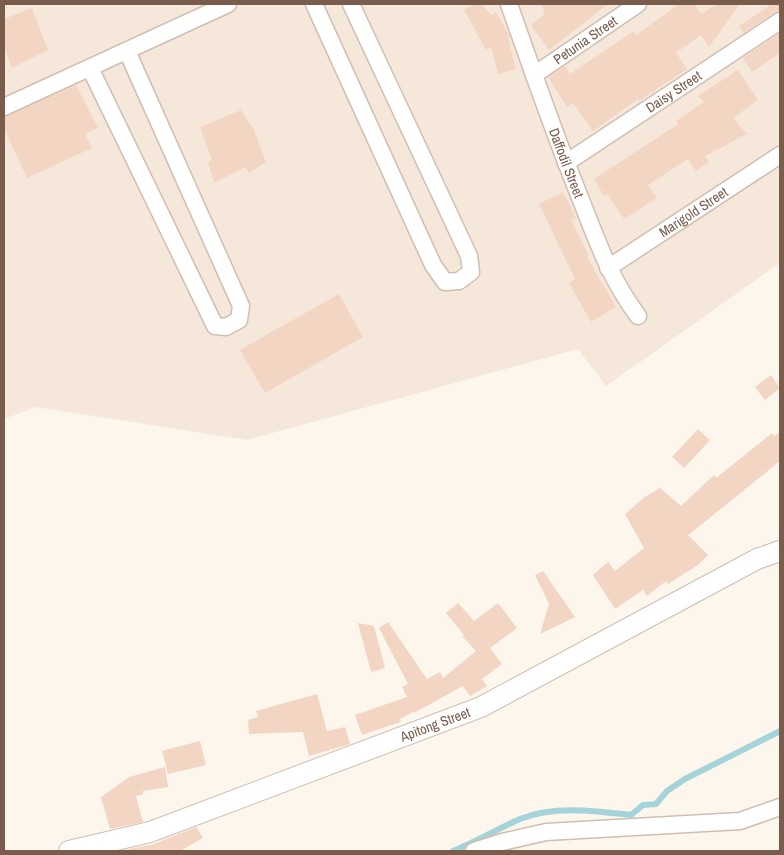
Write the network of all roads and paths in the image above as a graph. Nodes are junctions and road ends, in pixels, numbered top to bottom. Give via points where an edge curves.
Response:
1 (314, 4) edge
2 (352, 4) edge
3 (510, 4) edge
4 (638, 4) edge
5 (218, 6) edge
6 (780, 21) edge
7 (127, 51) junction
8 (90, 68) junction
9 (534, 75) junction
10 (4, 107) edge
11 (780, 155) edge
12 (566, 163) junction
13 (608, 268) junction
14 (638, 316) dead end
15 (780, 551) edge
16 (780, 807) edge
17 (69, 851) edge
18 (474, 851) edge

1 - 2 street via 433,265 445,282 459,281 471,272 469,256
3 - 9 street, Daffodil Street
4 - 9 street, Petunia Street
5 - 7 street
6 - 12 street, Daisy Street
7 - 8 street
7 - 8 street via 241,306 239,320 226,326 214,326
8 - 10 street
9 - 12 street, Daffodil Street
11 - 13 street, Marigold Street
12 - 13 street, Daffodil Street
13 - 14 street, Daffodil Street
15 - 17 street, Apitong Street via 757,559 481,707 150,832
16 - 18 street via 740,821 546,832

